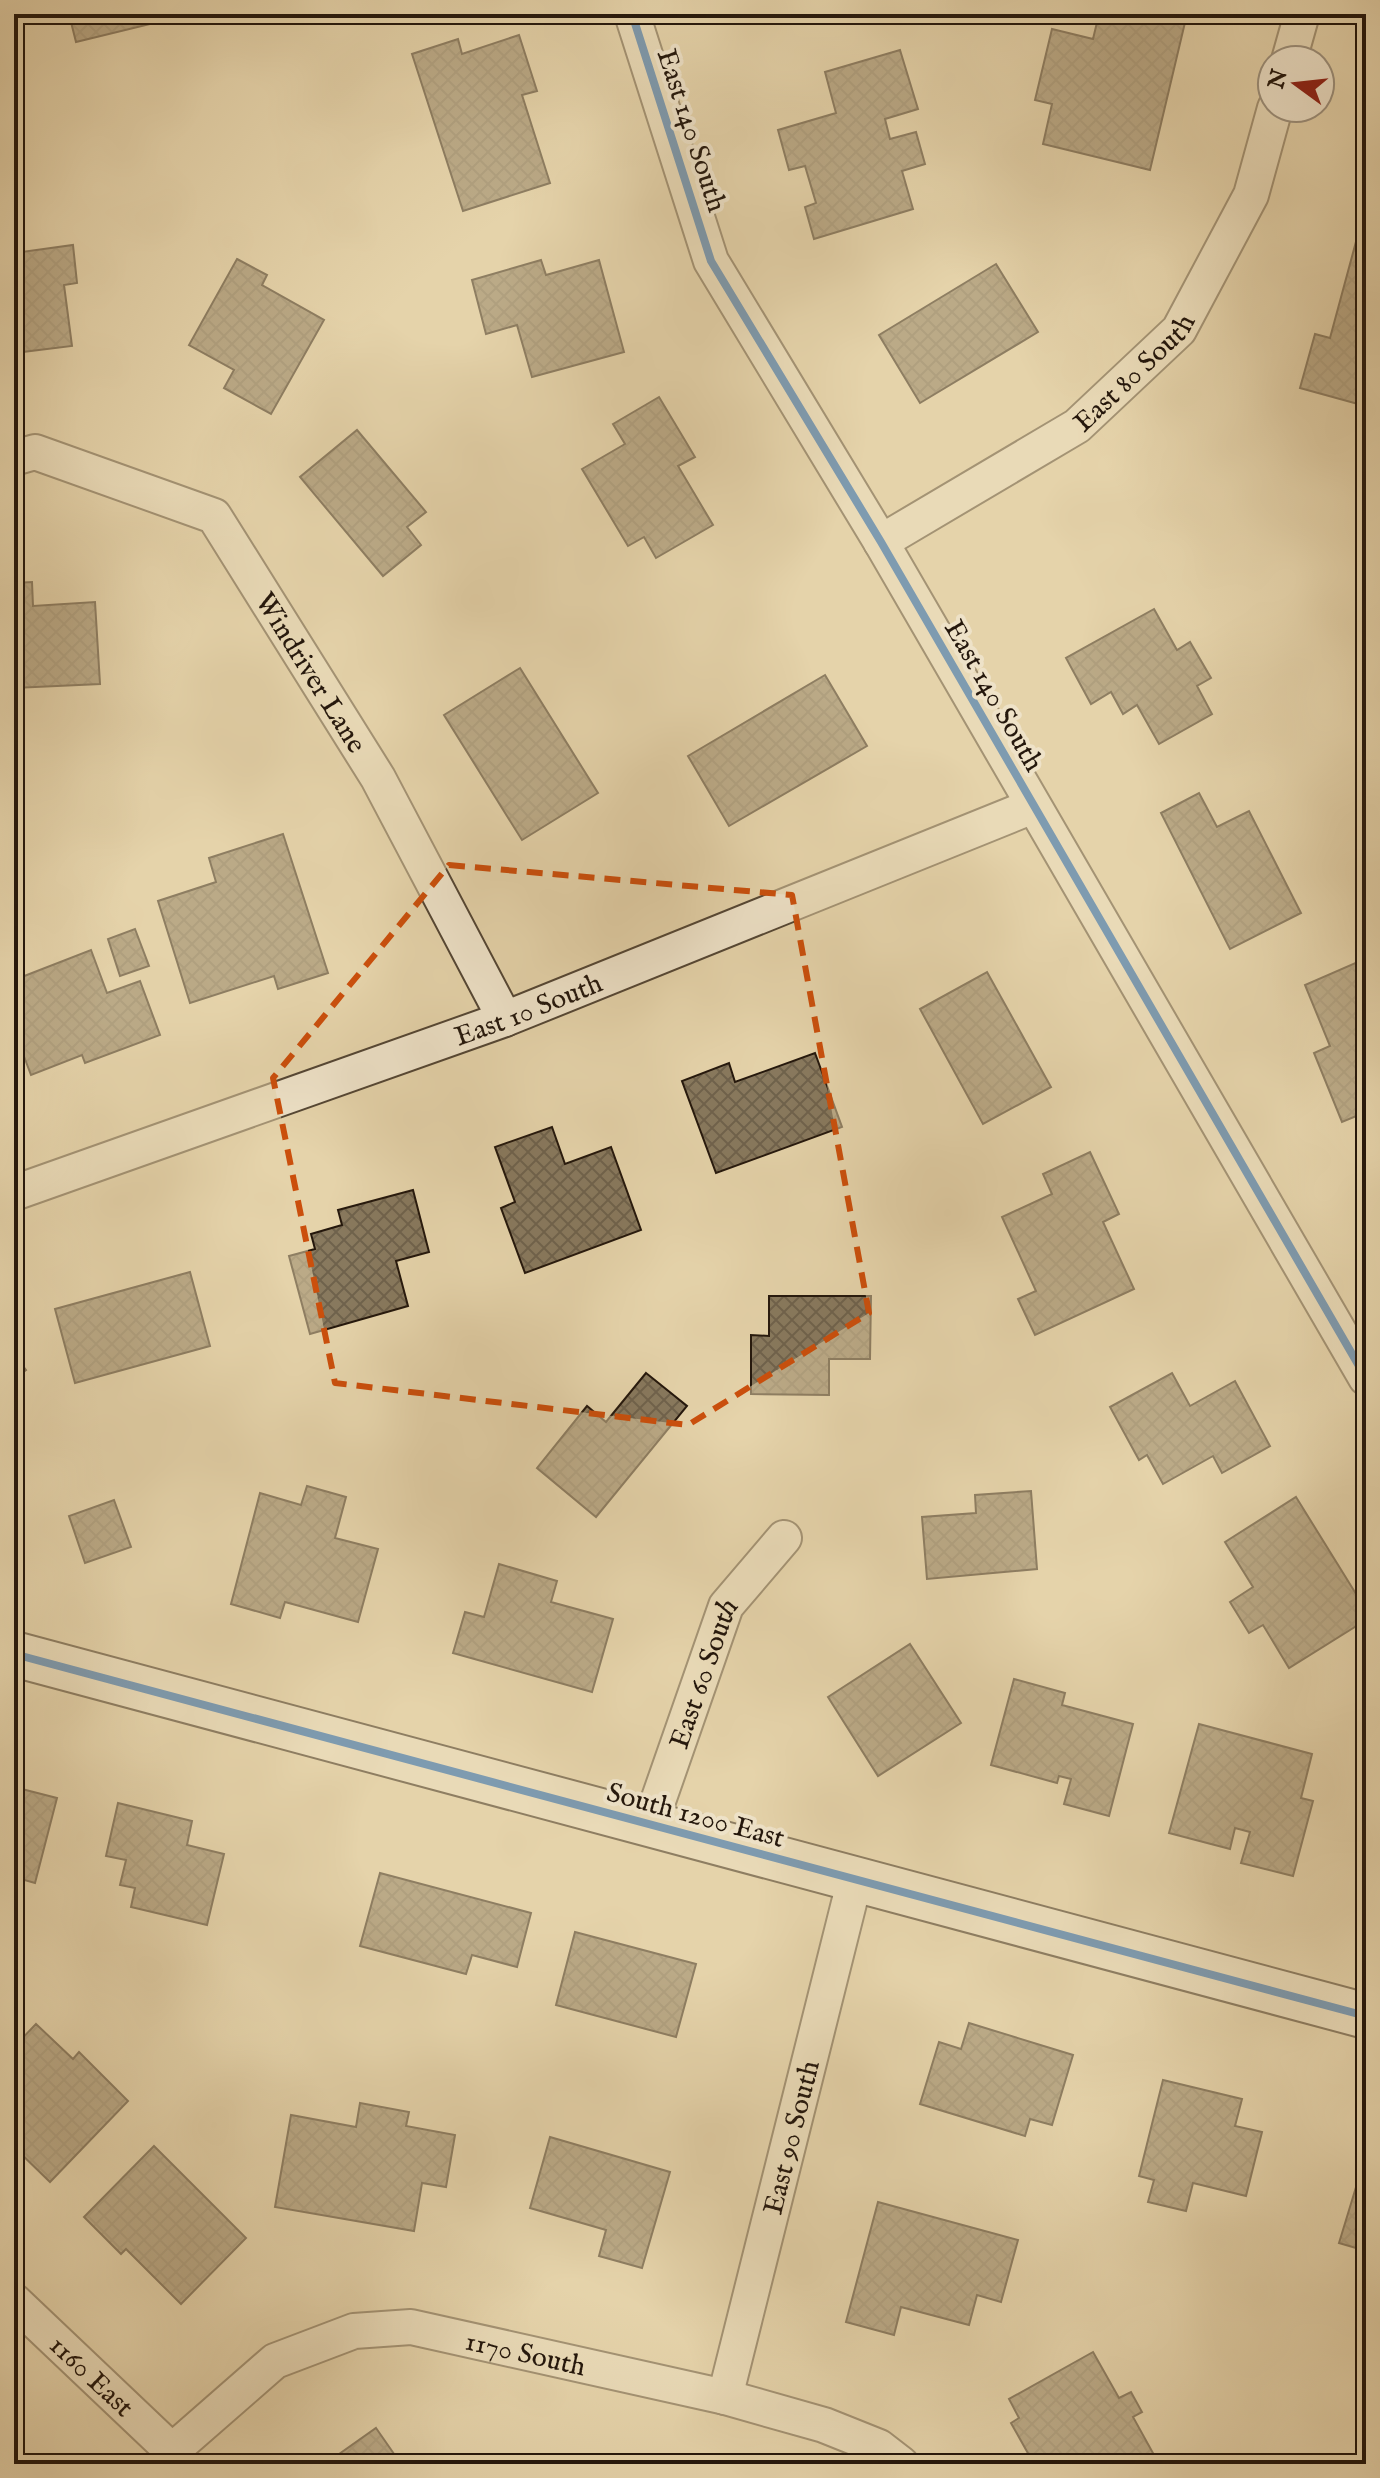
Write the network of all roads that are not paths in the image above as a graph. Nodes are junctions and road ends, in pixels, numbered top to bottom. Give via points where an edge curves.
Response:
1 (632, 14) edge
2 (1302, 14) edge
3 (1294, 44) edge
4 (1271, 124) edge
5 (14, 458) edge
6 (881, 542) junction
7 (1033, 806) junction
8 (505, 1019) junction
9 (14, 1193) edge
10 (1366, 1378) edge
11 (784, 1538) dead end
12 (14, 1654) edge
13 (650, 1824) junction
14 (855, 1879) junction
15 (1366, 2016) edge
16 (14, 2301) edge
17 (725, 2397) junction
18 (169, 2457) edge
19 (901, 2464) edge

1 - 6 street, East 140 South via 711,261
2 - 3 street
4 - 6 street, East 80 South via 1251,195 1179,330 1077,426
5 - 8 street, Windriver Lane via 35,452 214,516 378,778
6 - 7 street, East 140 South
7 - 8 street, East 10 South
7 - 10 street, East 140 South
8 - 9 street, East 10 South
11 - 13 street, East 60 South via 726,1606
12 - 13 street, South 1200 East
13 - 14 street, South 1200 East
14 - 15 street, South 1200 East
14 - 17 street, East 90 South
16 - 18 street, 1160 East
17 - 18 street, 1170 South via 411,2327 354,2331 275,2361
17 - 19 street, 1170 South via 824,2425 879,2447

